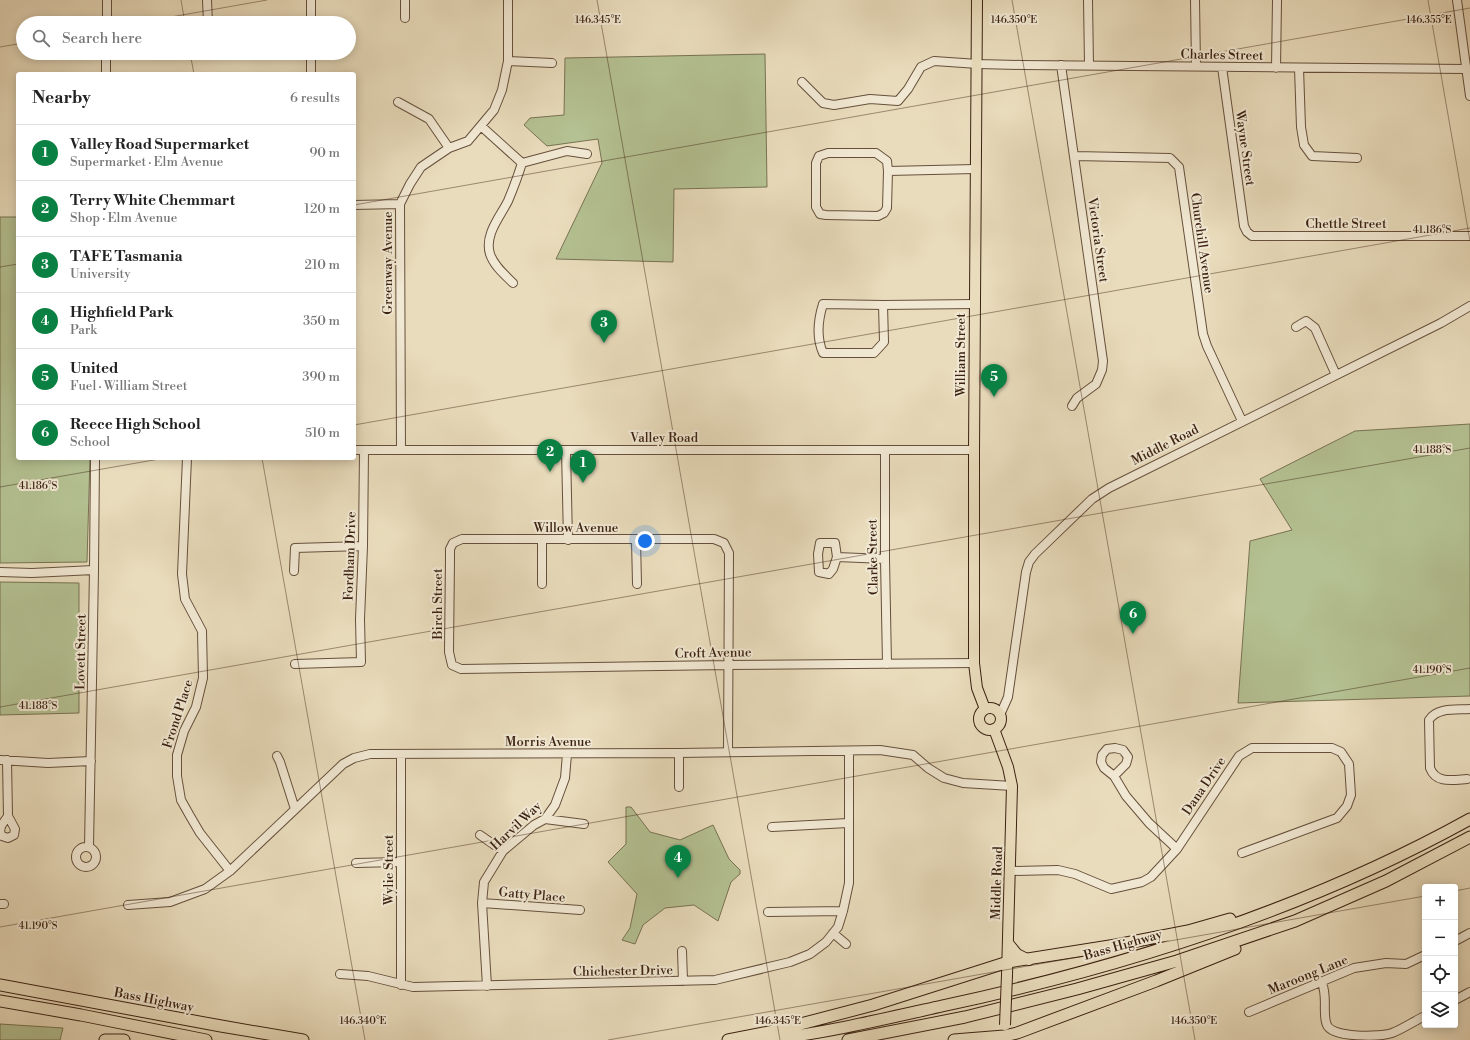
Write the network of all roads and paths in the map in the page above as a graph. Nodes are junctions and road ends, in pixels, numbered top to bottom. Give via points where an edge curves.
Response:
1 (107, 0) edge
2 (207, 0) edge
3 (311, 0) edge
4 (405, 0) edge
5 (508, 0) edge
6 (977, 0) edge
7 (1088, 0) edge
8 (1196, 0) edge
9 (1277, 0) edge
10 (1457, 0) edge
11 (106, 16) edge
12 (208, 16) edge
13 (311, 16) edge
14 (405, 18) dead end
15 (106, 60) edge
16 (311, 60) edge
17 (508, 61) junction
18 (552, 63) dead end
19 (978, 64) junction
20 (1061, 65) junction
21 (1089, 65) junction
22 (1196, 66) junction
23 (1222, 67) junction
24 (1276, 68) junction
25 (1299, 68) junction
26 (1466, 69) junction
27 (106, 72) edge
28 (311, 72) edge
29 (802, 82) dead end
30 (1469, 85) edge
31 (1470, 96) edge
32 (398, 102) dead end
33 (481, 126) junction
34 (449, 148) junction
35 (588, 154) dead end
36 (1075, 156) junction
37 (1357, 158) dead end
38 (522, 163) junction
39 (975, 169) junction
40 (888, 171) junction
41 (400, 204) junction
42 (356, 205) edge
43 (1247, 232) joint
44 (1470, 236) edge
45 (513, 283) dead end
46 (975, 304) junction
47 (883, 305) junction
48 (1470, 306) edge
49 (1296, 326) dead end
50 (1336, 375) junction
51 (1072, 406) dead end
52 (1242, 421) junction
53 (356, 450) edge
54 (364, 450) junction
55 (401, 450) junction
56 (566, 450) junction
57 (885, 450) junction
58 (974, 450) junction
59 (94, 460) edge
60 (187, 460) edge
61 (542, 540) junction
62 (568, 540) junction
63 (636, 540) junction
64 (453, 543) joint
65 (363, 546) junction
66 (837, 557) dead end
67 (885, 559) junction
68 (94, 570) junction
69 (294, 571) dead end
70 (0, 572) edge
71 (542, 584) dead end
72 (637, 584) dead end
73 (974, 663) junction
74 (295, 664) dead end
75 (887, 664) junction
76 (452, 665) joint
77 (727, 665) junction
78 (985, 709) junction
79 (1470, 709) edge
80 (1000, 715) junction
81 (994, 729) junction
82 (849, 751) junction
83 (728, 752) junction
84 (679, 753) junction
85 (401, 754) junction
86 (567, 754) junction
87 (277, 756) dead end
88 (4, 760) edge
89 (91, 761) junction
90 (1114, 776) dead end
91 (1467, 779) dead end
92 (1012, 786) junction
93 (679, 787) dead end
94 (295, 809) junction
95 (8, 816) dead end
96 (545, 819) junction
97 (1470, 819) edge
98 (848, 823) junction
99 (584, 824) dead end
100 (772, 827) dead end
101 (480, 835) dead end
102 (1470, 837) edge
103 (89, 847) dead end
104 (1177, 849) junction
105 (503, 851) junction
106 (1242, 853) dead end
107 (400, 862) junction
108 (356, 863) dead end
109 (230, 871) junction
110 (1010, 871) junction
111 (1296, 901) junction
112 (482, 902) junction
113 (128, 905) dead end
114 (580, 910) dead end
115 (843, 911) junction
116 (768, 912) dead end
117 (1295, 921) junction
118 (833, 933) junction
119 (1470, 933) edge
120 (1458, 939) edge
121 (1008, 943) junction
122 (846, 944) dead end
123 (682, 951) dead end
124 (1423, 956) edge
125 (1029, 960) junction
126 (1008, 962) junction
127 (340, 974) dead end
128 (683, 981) junction
129 (1322, 983) junction
130 (0, 985) edge
131 (401, 985) junction
132 (487, 986) junction
133 (1470, 992) edge
134 (1458, 998) edge
135 (0, 1001) edge
136 (1248, 1012) dead end
137 (1422, 1018) edge
138 (1004, 1033) edge
139 (977, 1039) edge
140 (105, 1040) edge
141 (124, 1040) edge
142 (206, 1040) edge
143 (303, 1040) edge
144 (728, 1040) edge
145 (766, 1040) edge
146 (848, 1040) edge
147 (954, 1040) edge

1 - 11 street
2 - 12 street
3 - 13 street
4 - 14 street
5 - 17 street, Greenway Avenue
6 - 19 main road, William Street
7 - 21 street
8 - 22 street
9 - 24 street
10 - 26 street
15 - 27 street
16 - 28 street
17 - 18 street
17 - 33 street, Greenway Avenue via 502,90 494,110
19 - 20 street, Charles Street
19 - 29 street, Charles Street via 934,60 922,67 898,101 870,99 823,103
19 - 39 main road, William Street
20 - 21 street, Charles Street
20 - 36 street, Victoria Street
21 - 22 street, Charles Street
22 - 23 street, Charles Street
23 - 24 street, Charles Street
23 - 43 street, Wayne Street via 1244,226
24 - 25 street, Charles Street
25 - 26 street, Charles Street
25 - 37 street via 1304,145 1312,156
26 - 30 street
30 - 31 street
32 - 34 street via 429,119
33 - 34 street, Greenway Avenue via 468,141
33 - 38 street
34 - 41 street, Greenway Avenue via 421,167
35 - 38 street via 567,151
36 - 51 street, Victoria Street via 1103,361 1096,384 1077,398
36 - 52 street, Churchill Avenue via 1170,158 1178,167 1203,334
38 - 45 street via 508,201 492,230 488,245 496,266
39 - 40 street
39 - 46 main road, William Street
40 - 40 street via 887,208 884,213 878,216 826,215 820,214 816,207 816,163 820,156 828,153 876,153 886,161
41 - 42 street
41 - 55 street, Greenway Avenue
43 - 44 street, Chettle Street via 1252,236
46 - 47 street
46 - 58 main road, William Street
47 - 47 street via 884,342 874,353 823,353 819,342 819,317 823,304
48 - 50 street, Middle Road
49 - 50 street via 1306,321 1315,328
50 - 52 street, Middle Road
52 - 80 street, Middle Road via 1109,488 1092,499 1035,554 1026,572 1011,683
53 - 54 street, Valley Road
54 - 55 street, Valley Road
54 - 65 street, Fordham Drive
55 - 56 street, Valley Road
56 - 57 street, Valley Road
56 - 62 street
57 - 58 street, Valley Road
57 - 67 street, Clarke Street
58 - 73 main road, William Street
59 - 68 street, Lovett Street
60 - 109 street, Frond Place via 182,574 185,599 202,631 203,678 196,707 184,731 177,755 177,776 182,800 190,816
61 - 62 street, Willow Avenue
61 - 64 street, Willow Avenue via 462,539
61 - 71 street
62 - 63 street, Willow Avenue
63 - 72 street
63 - 77 street, Willow Avenue via 714,540 724,543 729,553
64 - 76 street, Birch Street via 450,549 449,652
65 - 69 street via 295,548
65 - 74 street, Fordham Drive via 361,662
66 - 67 street
67 - 75 street, Clarke Street
68 - 70 street
68 - 89 street, Lovett Street
73 - 75 street, Croft Avenue
73 - 78 main road, William Street via 977,688
75 - 77 street, Croft Avenue
76 - 77 street, Croft Avenue via 462,669
77 - 83 street
78 - 80 main road via 995,709
78 - 81 main road via 980,714 980,721 984,727
79 - 91 street via 1442,711 1429,720 1432,774 1443,780
80 - 81 main road via 1001,722
81 - 92 main road, Middle Road
82 - 83 street, Morris Avenue
82 - 92 street, Morris Avenue via 880,750 913,755 944,778 963,783
82 - 98 street, Chichester Drive
83 - 84 street, Morris Avenue
84 - 86 street, Morris Avenue
84 - 93 street
85 - 86 street, Morris Avenue
85 - 94 street, Morris Avenue via 370,754 354,758 343,764
85 - 107 street, Wylie Street
86 - 96 street, Harvil Way via 565,778 555,805
87 - 94 street
88 - 89 street via 48,763
88 - 95 street
89 - 103 street, Lovett Street
90 - 104 street via 1126,796
92 - 110 main road, Middle Road
94 - 109 street, Morris Avenue
96 - 99 street
96 - 105 street, Harvil Way
97 - 111 highway, Bass Highway via 1419,847
98 - 100 street
98 - 115 street, Chichester Drive via 849,883
101 - 105 street
102 - 117 highway via 1386,881
104 - 106 street, Dana Drive via 1239,756 1252,748 1332,748 1341,752 1349,764 1351,795 1347,806 1337,818
104 - 110 street, Dana Drive via 1151,877 1142,882 1111,888 1058,870
105 - 112 street, Harvil Way via 484,882
107 - 108 street
107 - 131 street, Wylie Street
109 - 113 street, Morris Avenue via 205,889 170,902
110 - 121 main road, Middle Road
111 - 125 highway via 1188,931
111 - 145 highway, Bass Highway via 1203,936 1076,974 896,1016
112 - 114 street, Gatty Place
112 - 132 street, Harvil Way
115 - 116 street
115 - 118 street, Chichester Drive via 838,927
117 - 138 highway via 1156,981 1017,1033
117 - 146 highway via 1177,961 1077,990 965,1017
118 - 122 street
118 - 128 street, Chichester Drive via 810,954 790,962 715,980
119 - 120 street
121 - 125 main road via 1017,954
121 - 126 main road, Middle Road
123 - 128 street
124 - 129 street, Maroong Lane via 1406,964 1386,963 1354,968
125 - 126 highway
126 - 138 main road, Middle Road, bridge
126 - 144 highway via 873,1005 774,1031
127 - 131 street, Chichester Drive via 368,976
128 - 132 street, Chichester Drive
129 - 136 street, Maroong Lane
129 - 137 street via 1325,990 1325,1019 1332,1031 1341,1034 1379,1036 1392,1033
130 - 143 highway, Bass Highway
131 - 132 street, Chichester Drive
133 - 134 street
135 - 142 highway
138 - 139 highway
139 - 147 highway
140 - 141 highway

